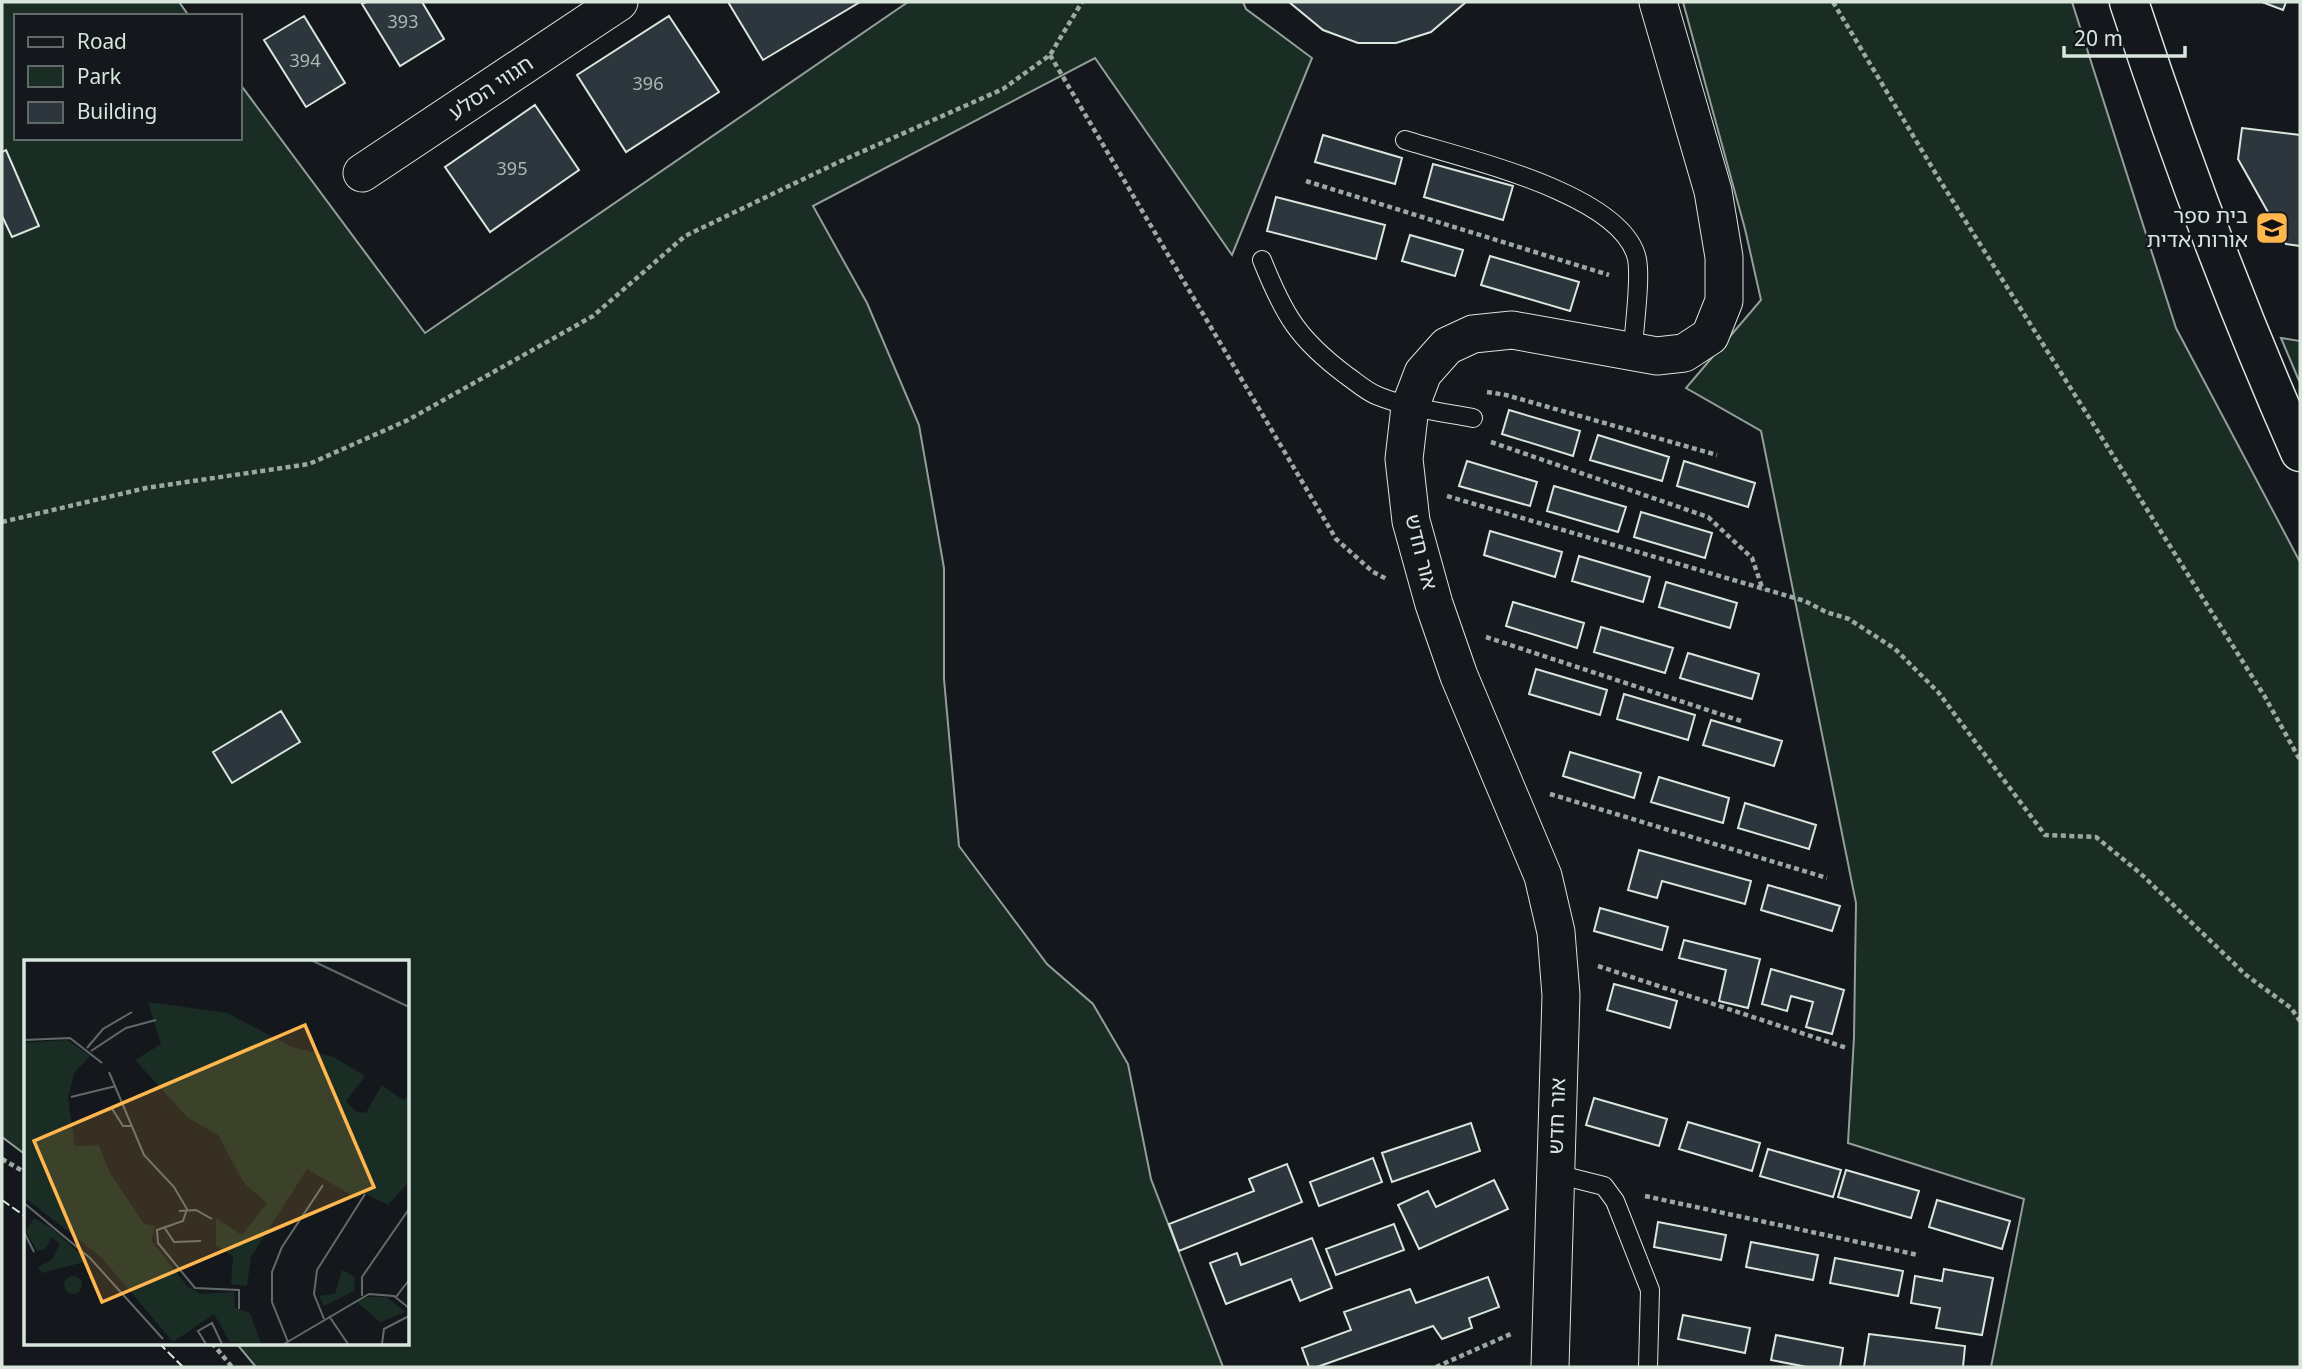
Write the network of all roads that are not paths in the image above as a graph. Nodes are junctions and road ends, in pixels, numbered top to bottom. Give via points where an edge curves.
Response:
1 (619, 2) edge
2 (1658, 2) edge
3 (2129, 2) edge
4 (1405, 140) dead end
5 (362, 173) dead end
6 (1262, 260) dead end
7 (1633, 350) junction
8 (1410, 407) junction
9 (1473, 418) road end
10 (2300, 452) edge
11 (1556, 1174) junction
12 (1550, 1367) edge
13 (1648, 1367) edge

1 - 5 street, חגווי הסלע
2 - 7 street, אור חדש via 1713,191 1724,257 1724,302 1710,336 1684,353 1657,356
3 - 10 street via 2215,246
4 - 7 lane via 1570,193 1606,215 1637,258
6 - 8 lane via 1280,307 1310,348 1374,395
7 - 8 street, אור חדש via 1511,330 1474,334 1447,346 1423,373
8 - 9 lane
8 - 11 street, אור חדש via 1404,459 1411,521 1459,676 1543,876 1556,932 1561,995
11 - 12 street, אור חדש
11 - 13 lane via 1604,1186 1615,1201 1650,1290

